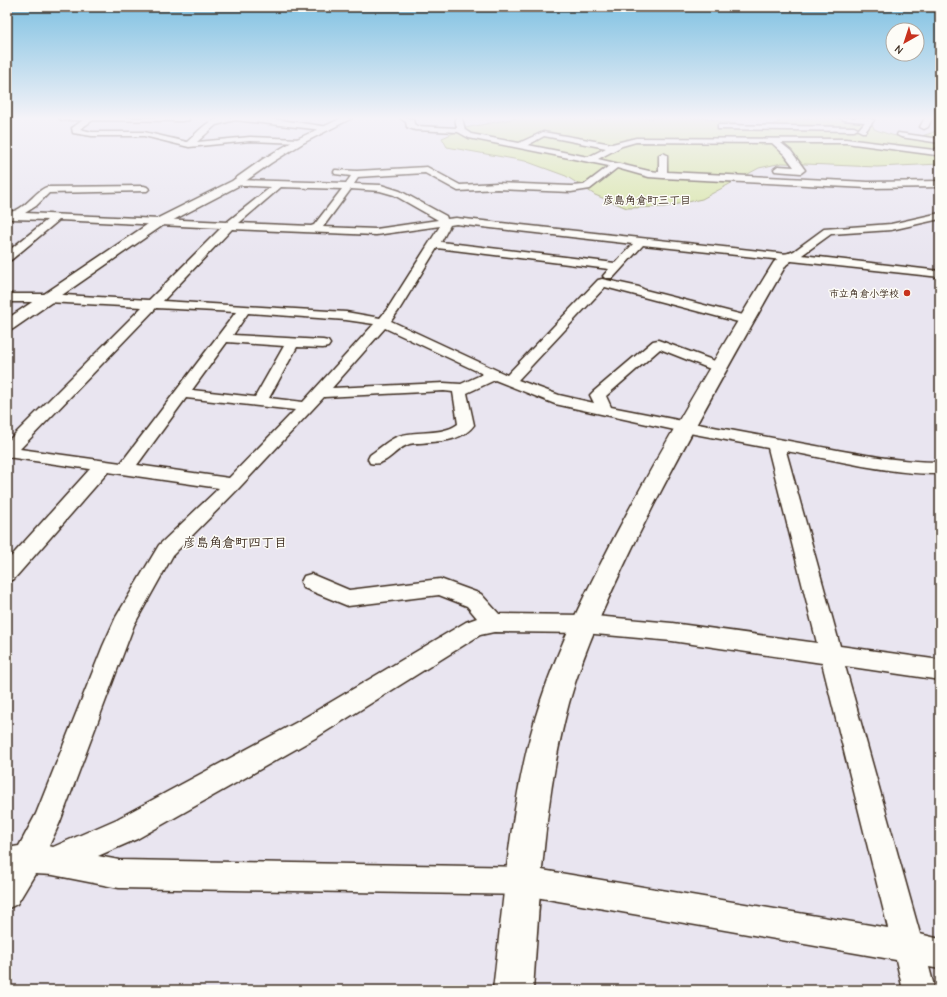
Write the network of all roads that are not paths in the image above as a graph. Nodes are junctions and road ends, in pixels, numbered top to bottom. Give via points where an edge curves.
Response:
1 (263, 165) edge
2 (610, 165) edge
3 (665, 165) edge
4 (796, 165) edge
5 (615, 166) junction
6 (770, 168) dead end
7 (663, 175) junction
8 (348, 177) junction
9 (236, 183) junction
10 (278, 184) junction
11 (938, 184) edge
12 (144, 189) dead end
13 (940, 194) edge
14 (10, 215) edge
15 (940, 215) edge
16 (56, 218) junction
17 (444, 222) junction
18 (158, 223) junction
19 (230, 226) junction
20 (312, 230) junction
21 (638, 240) junction
22 (433, 244) junction
23 (789, 257) junction
24 (7, 258) edge
25 (617, 267) junction
26 (940, 274) edge
27 (602, 283) junction
28 (7, 298) edge
29 (47, 298) junction
30 (153, 304) junction
31 (245, 309) junction
32 (746, 320) junction
33 (383, 322) junction
34 (7, 326) edge
35 (223, 338) junction
36 (293, 342) junction
37 (323, 344) dead end
38 (718, 367) junction
39 (495, 374) junction
40 (509, 382) junction
41 (463, 389) junction
42 (182, 393) junction
43 (319, 393) junction
44 (260, 401) junction
45 (307, 407) junction
46 (606, 411) junction
47 (684, 427) junction
48 (776, 445) junction
49 (7, 452) edge
50 (376, 459) dead end
51 (104, 465) junction
52 (126, 468) junction
53 (940, 468) edge
54 (233, 484) junction
55 (7, 574) edge
56 (311, 582) dead end
57 (494, 623) junction
58 (584, 624) junction
59 (832, 655) junction
60 (940, 670) edge
61 (29, 861) edge
62 (524, 881) junction
63 (7, 894) edge
64 (908, 947) junction
65 (940, 954) edge
66 (513, 990) edge
67 (919, 990) edge

1 - 9 street
2 - 5 street
3 - 7 street
4 - 6 street via 800,170
5 - 7 street
5 - 8 street via 588,187 576,188 458,188 428,170
7 - 11 street via 868,184
8 - 10 street
8 - 17 street via 397,193 442,218
8 - 20 street via 318,226
9 - 10 street
9 - 18 street
10 - 19 street
11 - 13 street via 936,188
12 - 14 street via 47,190 33,204
14 - 16 street
15 - 23 street via 891,227 828,231
16 - 18 street
16 - 24 street
17 - 20 street via 375,233
17 - 21 street via 471,222
17 - 22 street via 443,229
18 - 19 street
18 - 29 street
19 - 20 street
19 - 30 street
21 - 23 street
21 - 25 street via 638,245
22 - 25 street
22 - 33 street
23 - 26 street
23 - 32 street via 781,262
25 - 27 street
27 - 32 street
27 - 40 street
28 - 29 street
29 - 30 street
29 - 34 street
30 - 31 street
30 - 49 street
31 - 33 street via 346,316
31 - 35 street
32 - 38 street
33 - 39 street
33 - 43 street
35 - 36 street
35 - 42 street
36 - 37 street
36 - 44 street
38 - 46 street via 658,344 598,395
38 - 47 street
39 - 40 street
39 - 41 street
40 - 46 street via 555,399
41 - 43 street via 444,387
41 - 50 street via 460,396 466,425 462,429 452,434 403,440
42 - 44 street
42 - 52 street
43 - 45 street
44 - 45 street
45 - 54 street
46 - 47 street
47 - 48 street
47 - 58 street
48 - 53 street via 885,464
48 - 59 street
49 - 51 street
51 - 52 street
51 - 55 street
52 - 54 street
54 - 61 street via 166,550 124,623
56 - 57 street via 348,598 440,587 474,600
57 - 58 street
57 - 61 street via 474,628 308,729 127,829
58 - 59 street via 672,632
58 - 62 street via 556,700 543,749 532,805
59 - 60 street
59 - 64 street
61 - 62 street via 119,874
61 - 63 street
62 - 64 street
62 - 66 street
64 - 65 street
64 - 67 street

